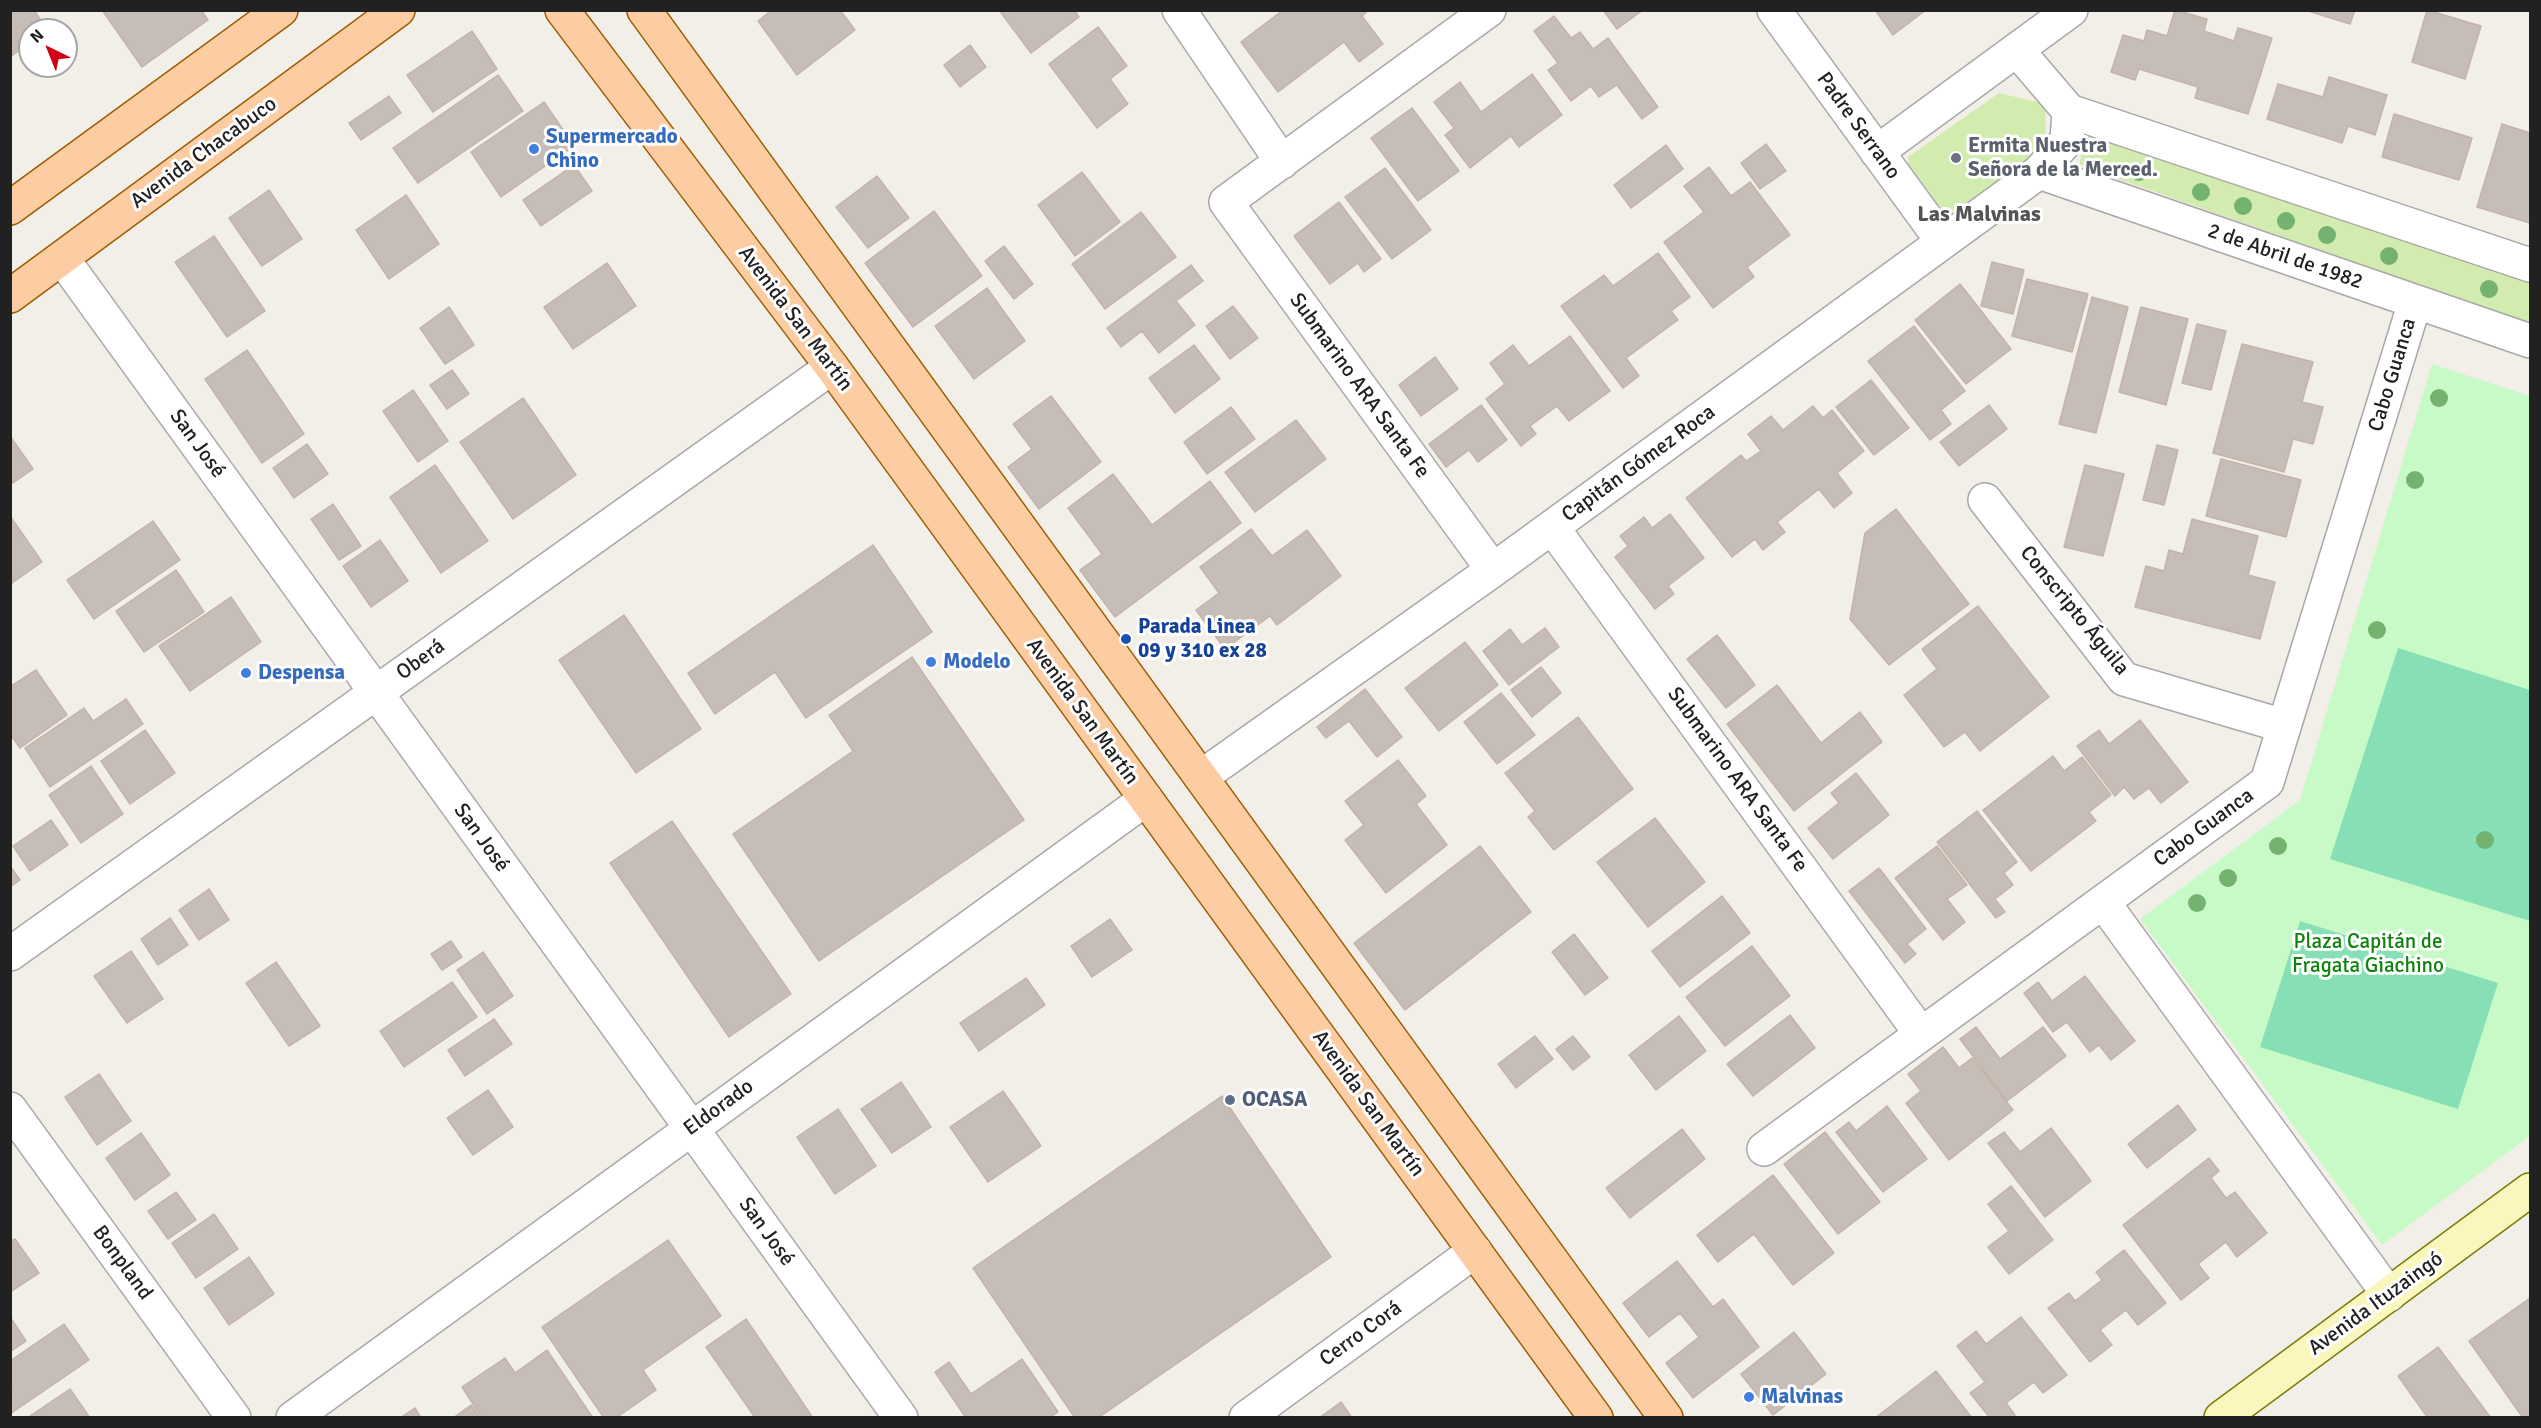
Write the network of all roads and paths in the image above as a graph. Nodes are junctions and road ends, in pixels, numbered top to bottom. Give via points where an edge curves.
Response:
1 (281, 10) edge
2 (398, 10) edge
3 (562, 10) edge
4 (644, 10) edge
5 (1179, 10) edge
6 (1490, 10) edge
7 (1774, 10) edge
8 (2071, 10) edge
9 (2017, 50) junction
10 (2068, 125) junction
11 (1877, 152) junction
12 (1282, 162) junction
13 (2040, 172) junction
14 (14, 197) edge
15 (1943, 242) junction
16 (62, 258) junction
17 (2530, 265) edge
18 (10, 296) edge
19 (2415, 302) junction
20 (2530, 341) edge
21 (832, 367) junction
22 (1985, 500) dead end
23 (1552, 527) junction
24 (1493, 570) junction
25 (376, 693) junction
26 (2284, 726) junction
27 (1201, 777) junction
28 (1146, 799) junction
29 (2103, 902) junction
30 (10, 954) edge
31 (1921, 1034) junction
32 (10, 1109) edge
33 (692, 1128) junction
34 (1764, 1149) dead end
35 (2530, 1190) edge
36 (1475, 1251) junction
37 (2389, 1295) junction
38 (234, 1418) edge
39 (293, 1418) edge
40 (901, 1418) edge
41 (1246, 1418) edge
42 (1596, 1418) edge
43 (1666, 1418) edge
44 (2221, 1418) edge

1 - 14 main road
2 - 16 main road, Avenida Chacabuco
3 - 21 main road, Avenida San Martín
4 - 27 main road
5 - 12 street
6 - 12 street
7 - 11 street, Padre Serrano
8 - 9 street
9 - 10 street
9 - 11 street
10 - 13 street, Capitán Gómez Roca
10 - 17 street
11 - 15 street, Padre Serrano
12 - 24 street, Submarino ARA Santa Fe via 1226,202
13 - 15 street, Capitán Gómez Roca
13 - 19 street, 2 de Abril de 1982
15 - 23 street, Capitán Gómez Roca
16 - 18 main road, Avenida Chacabuco
16 - 25 street, San José
19 - 20 street, 2 de Abril de 1982
19 - 26 street, Cabo Guanca
21 - 25 street, Oberá
21 - 28 main road, Avenida San Martín
22 - 26 street, Conscripto Águila via 2124,679
23 - 24 street, Capitán Gómez Roca
23 - 31 street, Submarino ARA Santa Fe
24 - 27 street, Capitán Gómez Roca
25 - 30 street, Oberá
25 - 33 street, San José
26 - 29 street, Cabo Guanca via 2267,783
27 - 43 main road
28 - 33 street, Eldorado
28 - 36 main road, Avenida San Martín
29 - 31 street, Cabo Guanca
29 - 37 street
31 - 34 street, Cabo Guanca
32 - 38 street, Bonpland
33 - 39 street, Eldorado
33 - 40 street, San José
35 - 37 main road, Avenida Ituzaingó
36 - 41 street, Cerro Corá
36 - 42 main road, Avenida San Martín
37 - 44 main road, Avenida Ituzaingó

